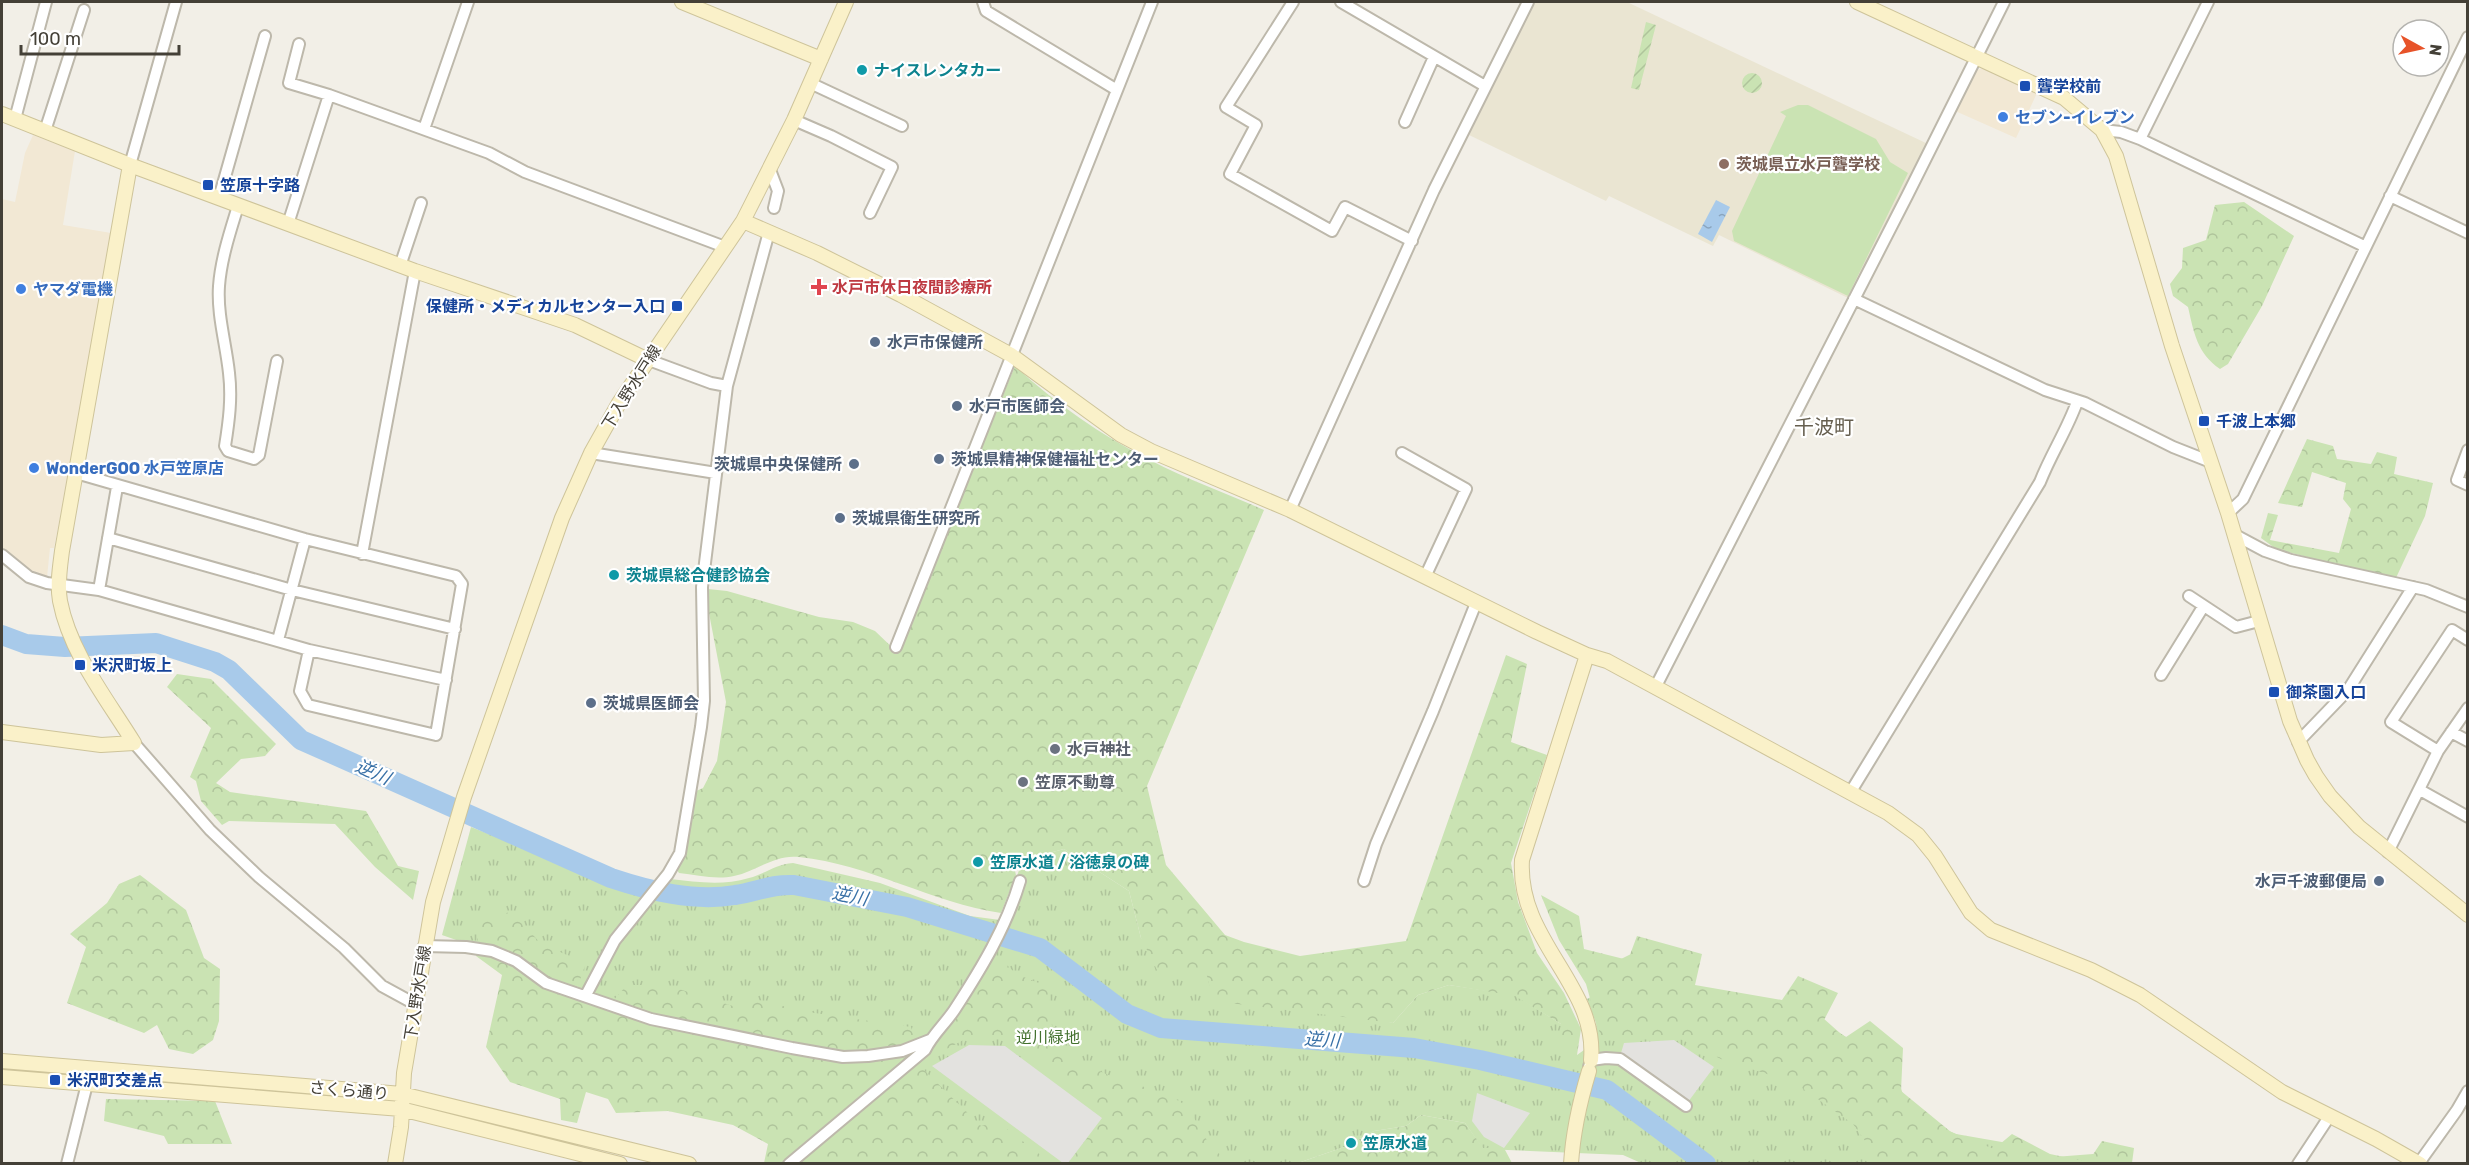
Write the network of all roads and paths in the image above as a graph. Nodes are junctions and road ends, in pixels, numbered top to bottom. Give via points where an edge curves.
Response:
1 (46, 2) edge
2 (176, 2) edge
3 (468, 2) edge
4 (682, 2) edge
5 (846, 2) edge
6 (983, 2) edge
7 (1152, 2) edge
8 (1293, 2) edge
9 (1341, 2) edge
10 (1857, 2) edge
11 (2004, 2) edge
12 (2208, 2) edge
13 (1525, 3) edge
14 (84, 10) dead end
15 (265, 36) dead end
16 (2468, 37) edge
17 (299, 44) dead end
18 (1434, 57) junction
19 (1976, 57) junction
20 (821, 59) junction
21 (810, 83) junction
22 (1485, 86) junction
23 (1118, 90) junction
24 (329, 95) junction
25 (8, 117) edge
26 (794, 120) junction
27 (1404, 122) dead end
28 (902, 126) dead end
29 (424, 129) junction
30 (2102, 130) junction
31 (45, 131) junction
32 (2140, 139) junction
33 (130, 165) junction
34 (770, 170) junction
35 (2390, 196) junction
36 (219, 198) junction
37 (421, 203) dead end
38 (238, 206) junction
39 (774, 208) dead end
40 (870, 213) dead end
41 (743, 220) junction
42 (288, 224) junction
43 (769, 232) junction
44 (2468, 233) edge
45 (1412, 241) junction
46 (2364, 246) junction
47 (725, 247) junction
48 (400, 266) junction
49 (416, 271) junction
50 (1854, 299) junction
51 (1011, 356) junction
52 (646, 359) junction
53 (277, 361) dead end
54 (727, 386) junction
55 (2077, 402) junction
56 (2468, 450) edge
57 (591, 453) junction
58 (1402, 453) dead end
59 (2211, 462) junction
60 (76, 473) junction
61 (716, 473) junction
62 (2468, 485) edge
63 (117, 487) junction
64 (1290, 510) junction
65 (2229, 513) junction
66 (2235, 536) junction
67 (108, 538) junction
68 (305, 539) junction
69 (362, 554) junction
70 (2, 555) edge
71 (1425, 577) junction
72 (59, 586) junction
73 (2414, 587) junction
74 (99, 590) junction
75 (291, 590) junction
76 (2189, 596) dead end
77 (1476, 603) junction
78 (2203, 607) junction
79 (2468, 607) edge
80 (2259, 621) junction
81 (455, 628) junction
82 (278, 640) junction
83 (2468, 640) edge
84 (896, 647) dead end
85 (309, 650) junction
86 (1587, 655) junction
87 (2161, 675) dead end
88 (446, 680) junction
89 (1656, 686) junction
90 (2468, 708) edge
91 (2, 732) edge
92 (2451, 732) junction
93 (2468, 741) edge
94 (2298, 742) junction
95 (134, 743) junction
96 (2438, 751) junction
97 (2420, 790) junction
98 (1850, 793) junction
99 (2468, 817) edge
100 (2388, 852) junction
101 (1020, 881) dead end
102 (1364, 881) dead end
103 (2468, 915) edge
104 (424, 946) junction
105 (586, 995) junction
106 (415, 1004) junction
107 (930, 1040) junction
108 (2, 1061) edge
109 (1590, 1066) junction
110 (2, 1077) edge
111 (87, 1084) junction
112 (2468, 1091) edge
113 (401, 1101) junction
114 (1686, 1106) dead end
115 (2329, 1116) junction
116 (2420, 1163) edge
117 (67, 1164) edge
118 (395, 1164) edge
119 (620, 1164) edge
120 (690, 1164) edge
121 (789, 1164) edge
122 (1572, 1164) edge
123 (2298, 1164) edge

1 - 25 street
2 - 33 street
3 - 29 street
4 - 20 street
5 - 20 street, 下入野水戸線
6 - 23 street via 986,10
7 - 23 street
8 - 45 street via 1226,107 1256,125 1230,174 1332,231 1345,207
9 - 18 street
10 - 19 street
11 - 19 street
12 - 32 street
13 - 22 street
14 - 31 street
15 - 36 street
16 - 35 street
17 - 24 street via 289,83
18 - 22 street
18 - 27 street
19 - 30 street via 2064,98
19 - 50 street
20 - 21 street, 下入野水戸線
21 - 26 street, 下入野水戸線
21 - 28 street
22 - 45 street
23 - 51 street
24 - 29 street
24 - 42 street
25 - 31 street
26 - 34 street, 下入野水戸線
26 - 40 street via 892,167
29 - 47 street via 489,153 525,172
30 - 32 street
30 - 59 street via 2124,180 2172,346
31 - 33 street
32 - 46 street
33 - 36 street
33 - 60 street
34 - 39 street via 778,191
34 - 41 street, 下入野水戸線
35 - 44 street
35 - 46 street
36 - 38 street
37 - 48 street
38 - 42 street
38 - 53 street via 219,286 231,390 225,446 228,451 254,459 259,455
41 - 43 street
41 - 47 street, 下入野水戸線
42 - 48 street
43 - 51 street via 902,295
43 - 54 street
45 - 64 street
46 - 65 street via 2243,499
47 - 52 street, 下入野水戸線
48 - 49 street
49 - 52 street via 575,326
49 - 69 street
50 - 55 street
50 - 89 street
51 - 64 street via 1121,435
51 - 84 street
52 - 54 street
52 - 57 street, 下入野水戸線
54 - 61 street
55 - 59 street
55 - 98 street via 2040,482
56 - 62 street via 2457,480
57 - 61 street
57 - 104 street, 下入野水戸線 via 562,518 454,824
58 - 71 street via 1466,489
59 - 65 street
60 - 63 street
60 - 72 street
61 - 105 street via 702,587 704,701 680,853 615,940
63 - 67 street
63 - 68 street
64 - 71 street
65 - 66 street
66 - 73 street via 2292,560
66 - 80 street
67 - 74 street
67 - 75 street
68 - 69 street
68 - 75 street
69 - 81 street via 456,576 462,584
70 - 72 street via 29,577
71 - 77 street
72 - 74 street
72 - 95 street via 69,631
73 - 79 street
73 - 94 street via 2349,690
74 - 82 street
75 - 81 street
75 - 82 street
76 - 78 street
77 - 86 street
77 - 102 street
78 - 80 street via 2236,627
78 - 87 street
80 - 94 street
81 - 88 street
82 - 85 street
83 - 96 street via 2451,630 2391,722
85 - 88 street
85 - 88 street via 300,691 308,705 436,735
86 - 89 street
86 - 109 street via 1522,860 1521,876 1525,898 1544,942 1587,1016 1591,1030
89 - 98 street
90 - 92 street
91 - 95 street via 101,745
92 - 93 street
92 - 96 street
94 - 100 street via 2330,796
95 - 106 street via 210,830 260,878 344,948 382,986
96 - 97 street
97 - 99 street
97 - 100 street
98 - 115 street via 1918,835 1981,923 2140,995 2246,1069
100 - 103 street
101 - 107 street via 991,949 956,1007
104 - 105 street via 492,951 516,961 546,983
104 - 106 street, 下入野水戸線
105 - 107 street via 674,1026 843,1057 902,1050
106 - 113 street, 下入野水戸線
107 - 121 street via 925,1050
108 - 113 street, さくら通り
109 - 114 street via 1606,1058 1620,1059
109 - 122 street via 1572,1142
110 - 111 street, さくら通り
111 - 113 street, さくら通り
111 - 117 street
112 - 116 street
113 - 118 street, 下入野水戸線
113 - 119 street, さくら通り
113 - 120 street, さくら通り
115 - 116 street
115 - 123 street

